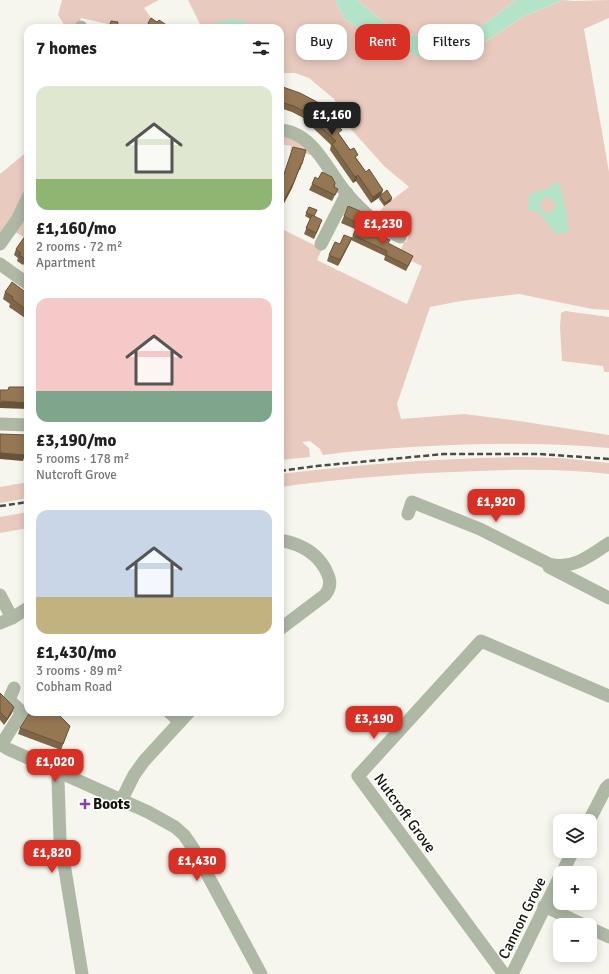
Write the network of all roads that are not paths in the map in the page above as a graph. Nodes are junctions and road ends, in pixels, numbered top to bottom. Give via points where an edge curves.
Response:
1 (284, 130) edge
2 (347, 193) junction
3 (24, 205) edge
4 (400, 237) dead end
5 (0, 244) edge
6 (321, 244) dead end
7 (0, 264) edge
8 (24, 281) edge
9 (0, 424) edge
10 (24, 425) edge
11 (408, 514) dead end
12 (284, 541) edge
13 (609, 543) edge
14 (549, 564) junction
15 (0, 596) edge
16 (609, 598) edge
17 (24, 610) edge
18 (12, 618) junction
19 (0, 623) edge
20 (284, 626) edge
21 (14, 688) dead end
22 (609, 696) edge
23 (24, 708) edge
24 (24, 710) edge
25 (173, 716) edge
26 (185, 716) edge
27 (180, 722) junction
28 (0, 745) edge
29 (59, 772) junction
30 (609, 785) edge
31 (122, 799) junction
32 (593, 814) edge
33 (553, 889) edge
34 (544, 906) junction
35 (569, 918) edge
36 (597, 931) edge
37 (609, 937) edge
38 (82, 974) edge
39 (261, 974) edge
40 (504, 974) edge
41 (512, 974) edge

1 - 2 street via 289,130 310,144
2 - 4 street via 365,213
2 - 6 street
3 - 5 street
7 - 8 street
9 - 10 street
11 - 14 street via 412,502 480,529
12 - 20 street via 300,546 318,558 326,570 330,585 325,595
13 - 14 street via 570,565
14 - 16 street via 549,568
15 - 18 street
17 - 18 street
18 - 19 street
21 - 23 street via 9,700
22 - 40 street, Nutcroft Grove via 482,641 358,776
24 - 28 street
25 - 27 street
26 - 27 street
27 - 31 street via 139,768
28 - 29 street
29 - 31 street
29 - 38 street via 60,839
30 - 32 street
31 - 39 street via 163,820 184,835
33 - 34 street, Cannon Grove
34 - 35 street
34 - 41 street, Cannon Grove
36 - 37 street

